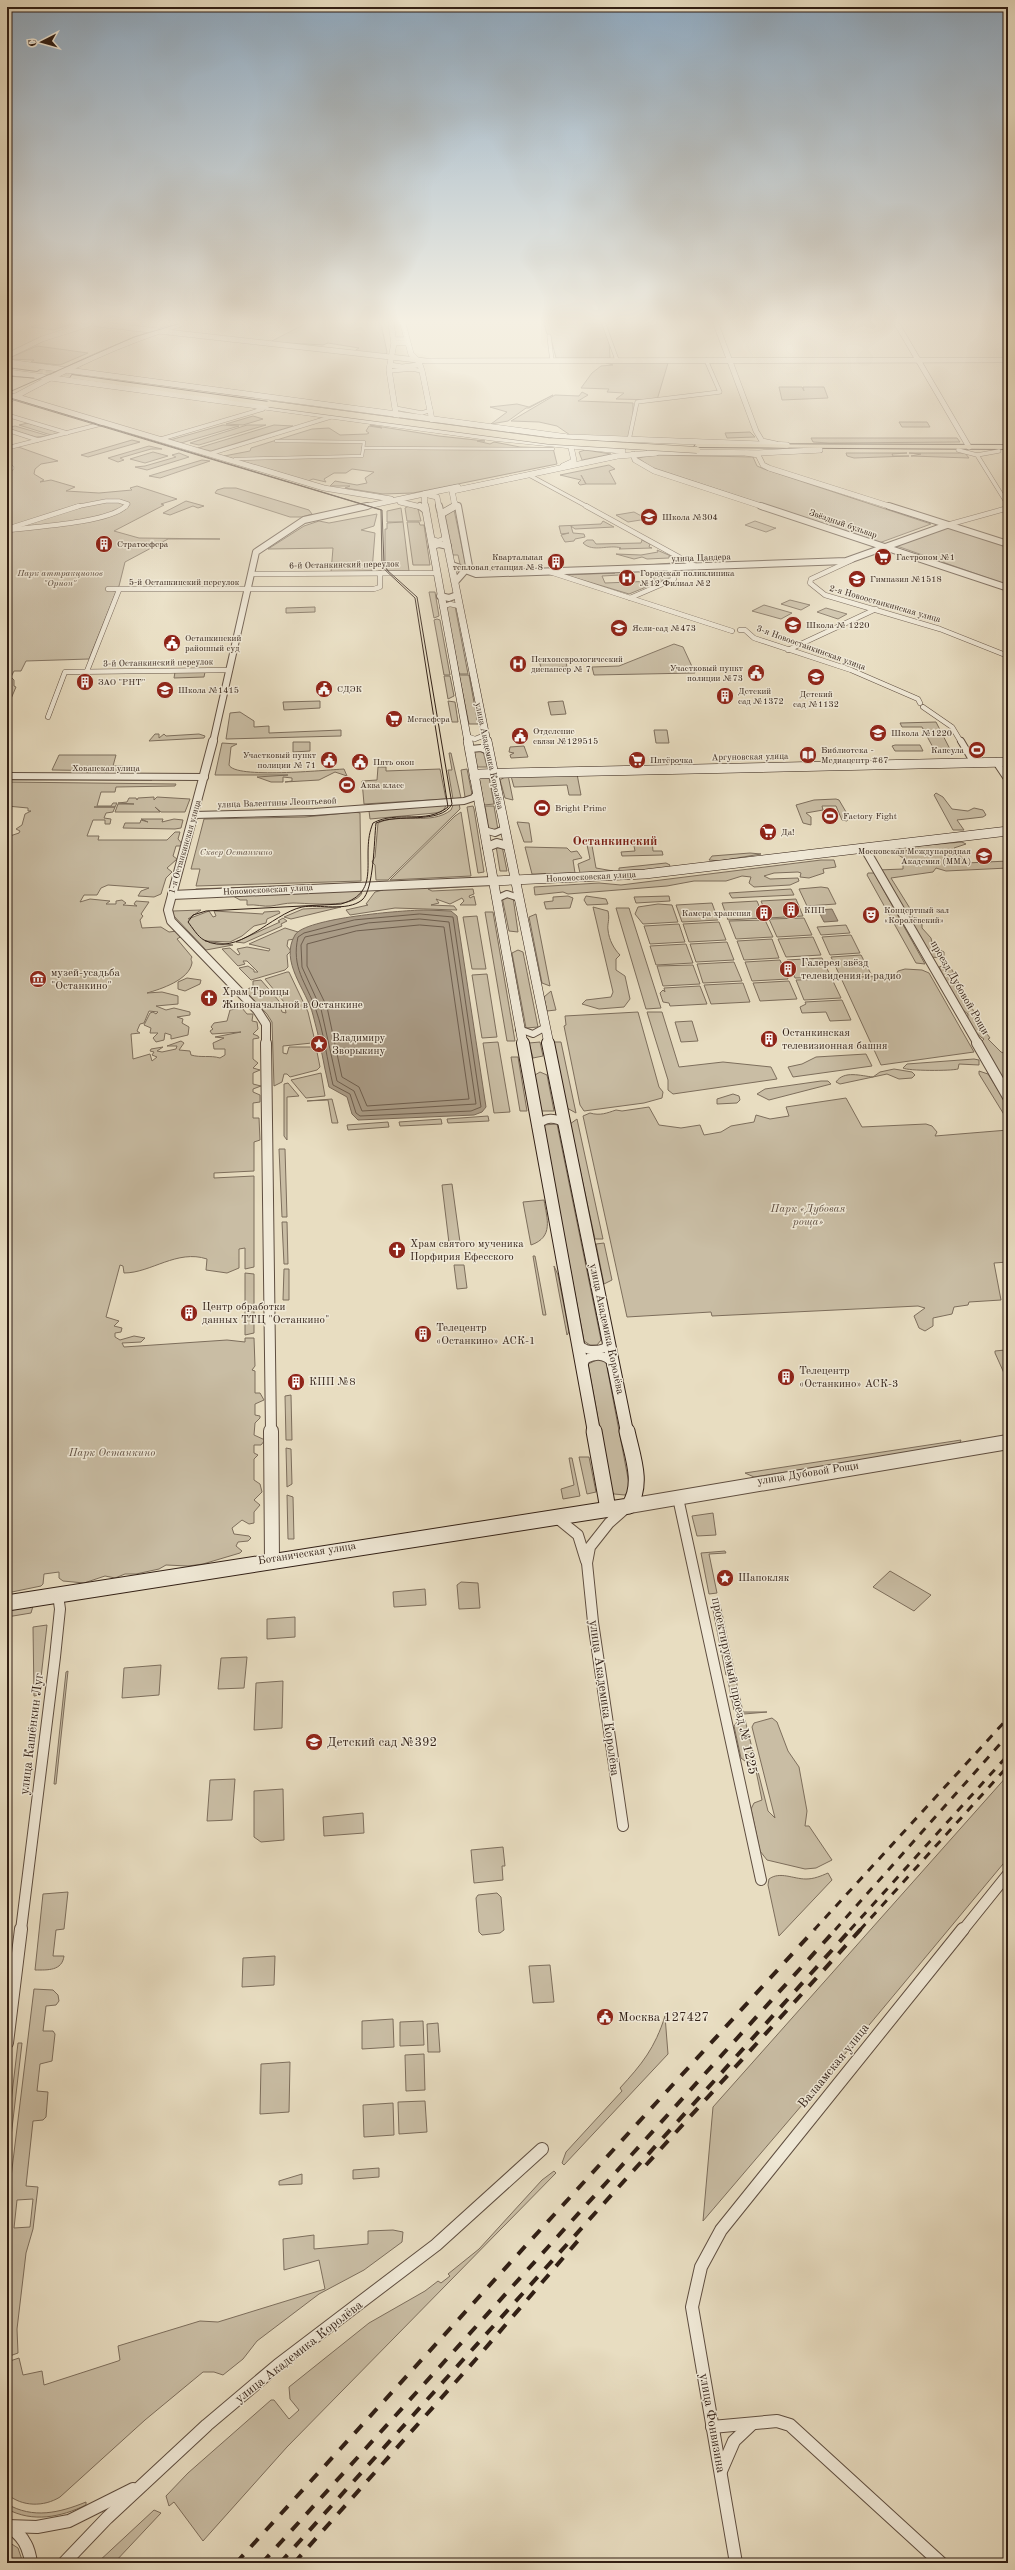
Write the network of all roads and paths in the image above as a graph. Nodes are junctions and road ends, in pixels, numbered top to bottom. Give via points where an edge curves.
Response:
1 (23, 444) edge
2 (173, 444) edge
3 (241, 444) edge
4 (364, 444) edge
5 (543, 444) edge
6 (572, 444) edge
7 (583, 444) edge
8 (632, 444) edge
9 (656, 444) edge
10 (776, 444) edge
11 (967, 444) edge
12 (571, 447) junction
13 (969, 447) junction
14 (1008, 447) edge
15 (7, 448) edge
16 (817, 448) junction
17 (363, 449) junction
18 (553, 449) dead end
19 (958, 450) junction
20 (630, 451) junction
21 (999, 451) junction
22 (1008, 451) edge
23 (670, 453) junction
24 (741, 453) junction
25 (207, 454) junction
26 (977, 455) junction
27 (235, 459) dead end
28 (7, 463) edge
29 (7, 471) edge
30 (529, 475) junction
31 (452, 491) junction
32 (339, 494) junction
33 (432, 495) junction
34 (415, 496) junction
35 (424, 496) junction
36 (394, 501) junction
37 (401, 502) junction
38 (454, 502) junction
39 (374, 505) junction
40 (1008, 506) edge
41 (425, 510) junction
42 (441, 514) junction
43 (40, 519) junction
44 (50, 524) junction
45 (947, 525) junction
46 (7, 529) edge
47 (290, 529) junction
48 (446, 538) junction
49 (431, 539) junction
50 (1008, 544) edge
51 (432, 546) junction
52 (448, 546) junction
53 (884, 547) junction
54 (854, 559) junction
55 (452, 564) junction
56 (696, 567) junction
57 (669, 568) junction
58 (466, 571) junction
59 (550, 572) junction
60 (380, 573) junction
61 (436, 573) junction
62 (252, 574) junction
63 (476, 574) junction
64 (461, 576) junction
65 (455, 582) junction
66 (1008, 588) edge
67 (108, 589) dead end
68 (119, 590) junction
69 (248, 590) junction
70 (457, 595) junction
71 (440, 596) junction
72 (630, 598) junction
73 (459, 606) junction
74 (442, 607) junction
75 (876, 609) junction
76 (740, 630) dead end
77 (731, 631) dead end
78 (788, 650) junction
79 (1008, 656) edge
80 (230, 670) junction
81 (87, 671) junction
82 (48, 717) dead end
83 (485, 735) junction
84 (466, 736) junction
85 (488, 751) junction
86 (469, 752) junction
87 (974, 762) junction
88 (996, 762) junction
89 (1008, 762) edge
90 (493, 773) junction
91 (7, 776) edge
92 (205, 777) junction
93 (474, 777) junction
94 (1008, 780) edge
95 (477, 793) junction
96 (194, 815) junction
97 (504, 829) junction
98 (484, 830) junction
99 (1008, 832) edge
100 (508, 846) junction
101 (487, 847) junction
102 (865, 849) junction
103 (515, 880) junction
104 (493, 881) junction
105 (172, 895) junction
106 (519, 898) junction
107 (496, 899) junction
108 (544, 1028) junction
109 (519, 1030) junction
110 (1008, 1097) edge
111 (565, 1124) junction
112 (537, 1126) junction
113 (608, 1340) junction
114 (577, 1342) junction
115 (614, 1365) junction
116 (582, 1367) junction
117 (1008, 1442) edge
118 (678, 1498) junction
119 (629, 1506) junction
120 (608, 1509) junction
121 (556, 1517) junction
122 (609, 1524) junction
123 (272, 1560) junction
124 (587, 1570) junction
125 (58, 1595) junction
126 (7, 1603) edge
127 (623, 1826) dead end
128 (1008, 1874) edge
129 (761, 1880) dead end
130 (7, 2043) edge
131 (542, 2149) dead end
132 (694, 2282) joint
133 (753, 2423) junction
134 (712, 2427) junction
135 (720, 2474) junction
136 (144, 2483) junction
137 (8, 2527) edge
138 (31, 2563) edge
139 (64, 2563) edge
140 (736, 2563) edge
141 (941, 2563) edge

1 - 15 street
2 - 25 street
3 - 25 street
4 - 17 street
5 - 12 main road
6 - 12 main road
7 - 16 main road, bridge via 619,447
8 - 20 main road
9 - 23 main road via 653,448 657,451
10 - 16 main road
11 - 13 street
12 - 20 main road
12 - 35 main road via 574,459 569,464
13 - 14 main road
13 - 16 main road
16 - 19 main road
16 - 24 main road
17 - 18 street
17 - 27 street via 362,456
19 - 21 main road
19 - 26 street
20 - 23 main road
20 - 30 main road
20 - 53 street, Звёздный бульвар via 635,460 654,471
21 - 22 main road
21 - 26 street
23 - 24 main road
24 - 45 street via 758,455 763,465 768,468
25 - 32 street
25 - 34 street via 337,491 393,499
26 - 40 street
28 - 29 street via 12,468
30 - 31 main road
30 - 56 street
31 - 33 street
31 - 38 main road
32 - 36 street
32 - 39 street via 374,500 377,503
33 - 35 street
33 - 42 street, улица Академика Королёва via 437,498
34 - 35 street
34 - 36 street, 1-я Останкинская улица
35 - 37 street
35 - 41 main road, улица Академика Королёва
36 - 37 street
36 - 39 street, 1-я Останкинская улица
37 - 41 street via 420,506
37 - 47 street via 308,521
38 - 42 main road via 454,507
38 - 58 street via 458,506 469,566
39 - 47 street, 1-я Останкинская улица via 309,519 297,523
40 - 45 street
41 - 49 main road, улица Академика Королёва
42 - 48 main road, улица Академика Королёва
43 - 44 street via 26,525
43 - 44 street via 101,501 120,500 128,504 123,510 92,519
43 - 46 street
44 - 46 street
45 - 50 street
45 - 53 street, улица Цандера
47 - 62 street, 1-я Останкинская улица via 258,549
48 - 49 street
48 - 52 main road, улица Академика Королёва
49 - 51 main road, улица Академика Королёва
51 - 52 street
51 - 61 main road, улица Академика Королёва
52 - 55 main road, улица Академика Королёва
53 - 54 street, улица Цандера
53 - 66 street, Звёздный бульвар
54 - 56 street, улица Цандера
54 - 75 street, 2-я Новоостанкинская улица via 809,581 825,595
55 - 58 street, улица Цандера
55 - 65 main road, улица Академика Королёва
56 - 57 street, улица Цандера
57 - 59 street, улица Цандера
57 - 72 street via 674,579
58 - 63 street, улица Цандера
58 - 64 street
59 - 63 street, улица Цандера
59 - 72 street
60 - 61 street, 6-й Останкинский переулок
60 - 62 street, 6-й Останкинский переулок
60 - 69 street, 5-й Останкинский переулок via 380,587 374,588
61 - 71 main road, улица Академика Королёва
62 - 69 street, 1-я Останкинская улица
63 - 64 street
64 - 65 street
65 - 70 main road, улица Академика Королёва
67 - 68 street, 5-й Останкинский переулок
68 - 69 street, 5-й Останкинский переулок
68 - 81 street
69 - 80 street, 1-я Останкинская улица
70 - 71 street via 449,598
70 - 73 main road, улица Академика Королёва
71 - 74 main road, улица Академика Королёва
72 - 77 street
73 - 74 street via 450,604
73 - 83 main road, улица Академика Королёва
74 - 84 main road, улица Академика Королёва
75 - 78 street
75 - 79 street, 2-я Новоостанкинская улица via 955,634
76 - 78 street, 3-я Новоостанкинская улица
78 - 87 street, 3-я Новоостанкинская улица via 851,670 918,699 922,705 952,727
80 - 81 street, 3-й Останкинский переулок
80 - 92 street, 1-я Останкинская улица
81 - 82 street, 3-й Останкинский переулок via 65,672
83 - 84 street via 475,739
83 - 85 main road, улица Академика Королёва
84 - 86 main road, улица Академика Королёва
85 - 86 street via 478,748
85 - 90 main road, улица Академика Королёва
86 - 93 main road, улица Академика Королёва
87 - 88 main road, Аргуновская улица
87 - 90 main road, Аргуновская улица
88 - 89 main road, Аргуновская улица
88 - 94 street
90 - 93 main road, Аргуновская улица
90 - 97 main road, улица Академика Королёва
91 - 92 street, Хованская улица
92 - 96 street, 1-я Останкинская улица
93 - 95 main road, улица Академика Королёва
95 - 96 street, улица Валентины Леонтьевой via 473,798 464,801 314,812
95 - 98 main road, улица Академика Королёва
96 - 105 street, 1-я Останкинская улица
97 - 98 street via 495,833
97 - 100 main road, улица Академика Королёва
98 - 101 main road, улица Академика Королёва
99 - 102 main road, Новомосковская улица
100 - 101 street via 497,843
100 - 103 main road, улица Академика Королёва
101 - 104 main road, улица Академика Королёва
102 - 103 main road, Новомосковская улица via 645,874
102 - 110 street, проезд Дубовой Рощи
103 - 104 main road, Новомосковская улица
103 - 106 main road, улица Академика Королёва
104 - 105 street, Новомосковская улица
104 - 107 main road, улица Академика Королёва
105 - 123 street, 1-я Останкинская улица via 168,913 170,919 265,1020
106 - 107 street via 507,894
106 - 108 main road, улица Академика Королёва
107 - 109 main road, улица Академика Королёва
108 - 109 street via 533,1034
108 - 111 main road, улица Академика Королёва
109 - 112 main road, улица Академика Королёва
111 - 112 street via 550,1119 541,1121
111 - 113 main road, улица Академика Королёва
112 - 114 main road, улица Академика Королёва
113 - 114 street via 605,1348 595,1351 584,1349
113 - 115 main road, улица Академика Королёва
114 - 116 main road, улица Академика Королёва
115 - 116 street via 606,1357 596,1356 586,1359
115 - 119 main road, улица Академика Королёва via 637,1480 635,1497
116 - 120 main road, улица Академика Королёва
117 - 118 street, улица Дубовой Рощи via 744,1484
118 - 119 street, улица Дубовой Рощи
118 - 129 street, проектируемый проезд № 1225
119 - 120 main road, улица Дубовой Рощи
119 - 122 street, улица Академика Королёва
120 - 121 main road, Ботаническая улица
120 - 122 street, улица Академика Королёва
121 - 123 main road, Ботаническая улица
121 - 124 street, улица Академика Королёва via 578,1535
122 - 124 street, улица Академика Королёва via 590,1547
123 - 125 main road, Ботаническая улица
124 - 127 street, улица Академика Королёва
125 - 126 main road, Ботаническая улица
125 - 130 street, улица Кашёнкин Луг via 60,1609 55,1657
128 - 132 street, Валаамская улица via 721,2230 704,2255
131 - 136 street, улица Академика Королёва via 436,2245 278,2365
132 - 134 street, улица Фонвизина via 692,2307
133 - 134 street
133 - 135 street via 734,2441
133 - 141 street via 777,2421 790,2425
134 - 135 street, улица Фонвизина
135 - 140 street, улица Фонвизина
136 - 137 street via 69,2521 42,2526
136 - 139 street, улица Академика Королёва
137 - 138 street via 30,2548

